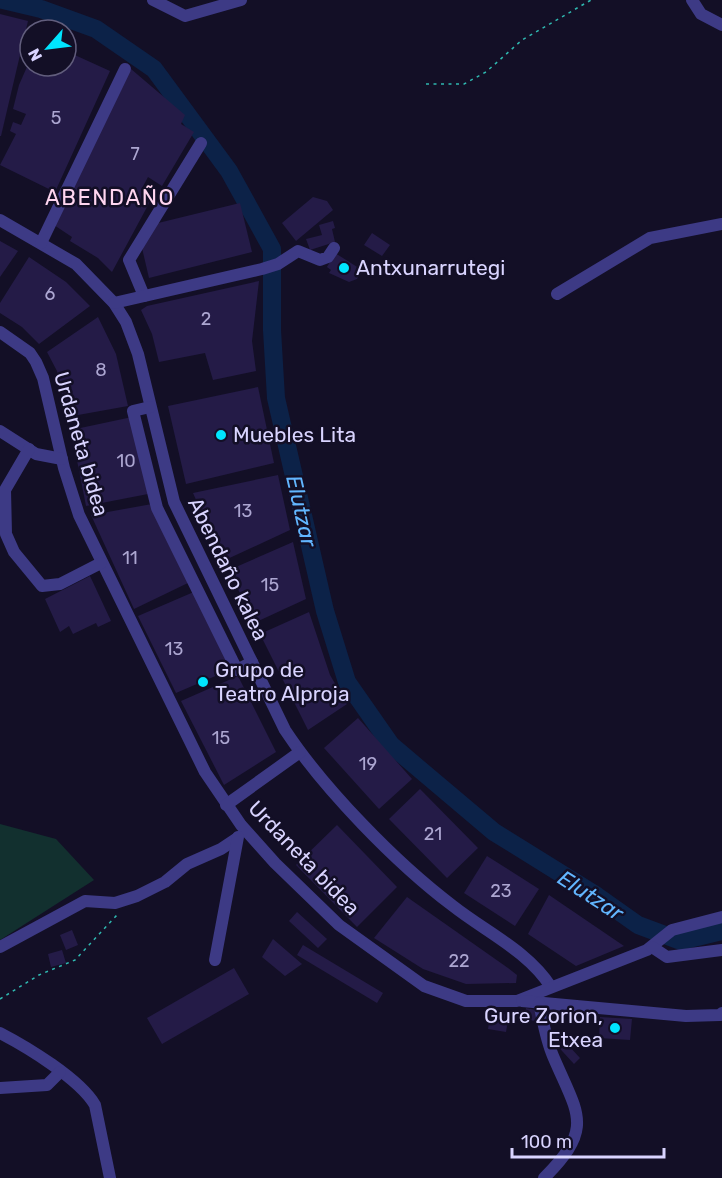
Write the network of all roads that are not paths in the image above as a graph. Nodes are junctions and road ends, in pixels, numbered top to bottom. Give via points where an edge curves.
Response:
1 (153, 0) edge
2 (241, 0) edge
3 (692, 0) edge
4 (722, 25) edge
5 (125, 69) dead end
6 (201, 143) dead end
7 (0, 220) edge
8 (722, 224) edge
9 (41, 243) junction
10 (334, 248) dead end
11 (556, 294) dead end
12 (144, 296) junction
13 (114, 303) junction
14 (0, 332) edge
15 (150, 407) junction
16 (0, 431) edge
17 (29, 449) junction
18 (62, 459) junction
19 (101, 562) junction
20 (252, 662) junction
21 (300, 752) junction
22 (226, 805) junction
23 (240, 834) junction
24 (722, 917) edge
25 (654, 945) junction
26 (0, 947) edge
27 (722, 950) edge
28 (215, 960) dead end
29 (551, 987) junction
30 (517, 1001) junction
31 (539, 1003) junction
32 (722, 1013) edge
33 (0, 1033) edge
34 (60, 1072) junction
35 (0, 1088) edge
36 (110, 1178) edge
37 (544, 1178) edge

1 - 2 street via 185,16
3 - 4 street via 701,14
5 - 9 street
6 - 12 street via 129,260
7 - 9 street, Abendaño kalea
8 - 11 street via 650,238
9 - 13 street, Abendaño kalea via 76,264
10 - 12 street via 320,260 298,250 278,264 262,269
12 - 13 street
13 - 15 street, Abendaño kalea via 138,354
14 - 18 street, Urdaneta bidea via 30,353 36,362
15 - 20 street, Abendaño kalea via 174,502
15 - 20 street via 133,411 157,508 237,670
16 - 17 street
17 - 18 street
17 - 19 street via 5,490 6,534 14,552 42,586 60,584
18 - 19 street, Urdaneta bidea via 79,515
19 - 22 street, Urdaneta bidea via 205,772
20 - 21 street, Abendaño kalea
21 - 22 street
21 - 29 street, Abendaño kalea via 407,867 452,906 537,966
22 - 23 street, Urdaneta bidea
23 - 26 street via 221,849 187,864 165,882 129,900 86,901
23 - 28 street
23 - 30 street, Urdaneta bidea via 339,925 424,986 466,1001
24 - 25 street, Urdaneta bidea via 672,930
25 - 27 street via 667,957
25 - 29 street, Urdaneta bidea
29 - 30 street, Urdaneta bidea
30 - 31 street
31 - 32 street via 686,1016
31 - 37 street via 552,1054 579,1118 566,1156
33 - 34 street
34 - 35 street via 47,1085
34 - 36 street via 89,1095 95,1105

